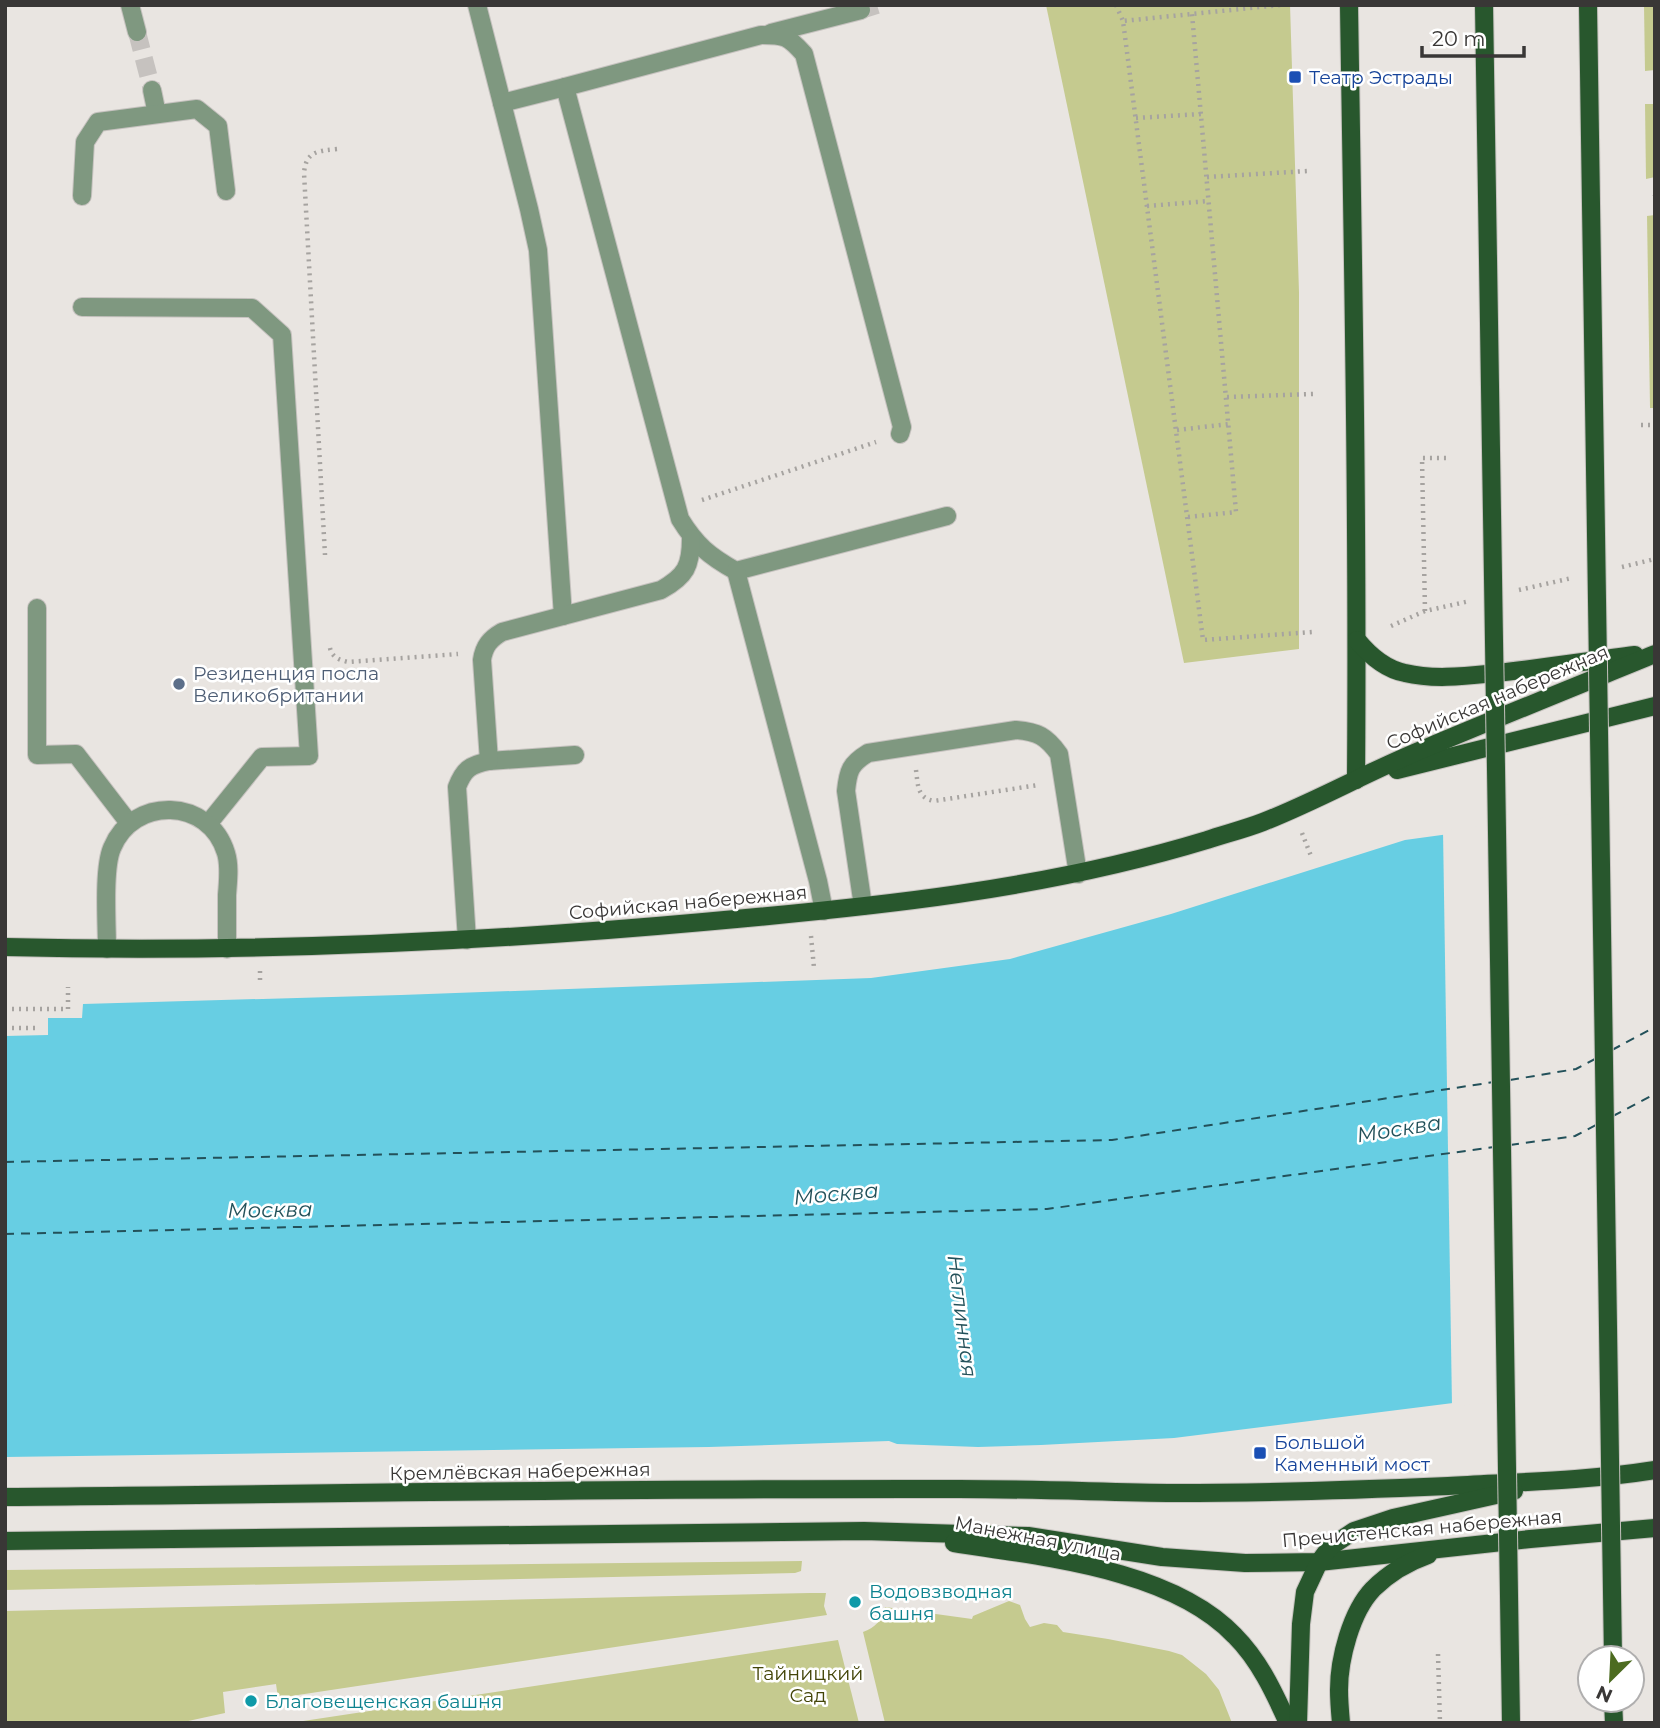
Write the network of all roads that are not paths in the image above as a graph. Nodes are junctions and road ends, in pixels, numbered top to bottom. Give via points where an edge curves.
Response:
1 (131, 5) edge
2 (477, 5) edge
3 (1349, 5) edge
4 (1485, 5) edge
5 (1588, 5) edge
6 (861, 9) dead end
7 (137, 32) tunnel mouth
8 (761, 35) junction
9 (565, 87) junction
10 (152, 90) tunnel mouth
11 (502, 103) junction
12 (157, 114) junction
13 (226, 191) dead end
14 (82, 196) dead end
15 (82, 307) dead end
16 (900, 434) road end
17 (947, 516) dead end
18 (691, 538) junction
19 (736, 571) junction
20 (37, 608) dead end
21 (563, 616) junction
22 (1357, 640) junction
23 (1655, 653) edge
24 (1655, 706) edge
25 (575, 755) dead end
26 (489, 761) junction
27 (1356, 780) junction
28 (130, 823) junction
29 (208, 824) junction
30 (1078, 874) junction
31 (863, 906) junction
32 (824, 911) junction
33 (467, 940) junction
34 (5, 947) edge
35 (107, 949) junction
36 (227, 949) junction
37 (1655, 1470) edge
38 (1559, 1480) junction
39 (1035, 1489) joint
40 (5, 1497) edge
41 (1655, 1528) edge
42 (882, 1531) junction
43 (5, 1541) edge
44 (1444, 1549) junction
45 (1319, 1562) junction
46 (1613, 1644) edge
47 (1288, 1723) edge
48 (1298, 1723) edge
49 (1341, 1723) edge
50 (1511, 1723) edge

1 - 7 lane
2 - 11 lane
3 - 22 main road
4 - 50 main road, bridge
5 - 46 main road, bridge
6 - 8 lane
8 - 9 lane
8 - 16 lane via 792,40 804,54 902,427
9 - 11 lane
9 - 18 lane via 680,519
10 - 12 lane
11 - 21 lane via 538,250
12 - 13 lane via 197,109 218,126
12 - 14 lane via 98,122 85,142
15 - 29 lane via 252,308 282,335 309,756 262,757
17 - 19 lane
18 - 19 lane via 715,560
18 - 21 lane via 691,557 673,583
19 - 32 lane
20 - 28 lane via 37,755 76,754
21 - 26 lane via 502,632 487,645 482,660
22 - 23 main road via 1368,655 1386,666 1426,676 1475,675
22 - 27 main road
23 - 27 main road, Софийская набережная
24 - 27 main road, Софийская набережная
25 - 26 lane
26 - 33 lane via 467,769 457,787
27 - 30 main road, Софийская набережная via 1262,822
28 - 29 lane via 160,809 194,815
28 - 35 lane via 111,851
29 - 36 lane via 226,853
30 - 31 main road, Софийская набережная
30 - 31 lane via 1059,754 1043,736 1016,730 868,753 850,768 846,791
31 - 32 main road, Софийская набережная
32 - 33 main road, Софийская набережная
33 - 36 main road, Софийская набережная
34 - 35 main road, Софийская набережная
35 - 36 main road, Софийская набережная
37 - 38 main road, Пречистенская набережная
38 - 39 main road, Пречистенская набережная via 1329,1491
38 - 45 main road via 1380,1522 1330,1546
39 - 40 main road, Кремлёвская набережная
41 - 44 main road, Пречистенская набережная
42 - 43 main road
42 - 45 main road, Пречистенская набережная via 1028,1536 1163,1557 1245,1563
42 - 47 main road, Манежная улица via 1097,1568 1167,1590 1200,1606 1235,1635 1262,1670
44 - 45 main road, Пречистенская набережная
44 - 49 main road via 1392,1573 1371,1591 1359,1611 1342,1664
45 - 48 main road via 1305,1592

